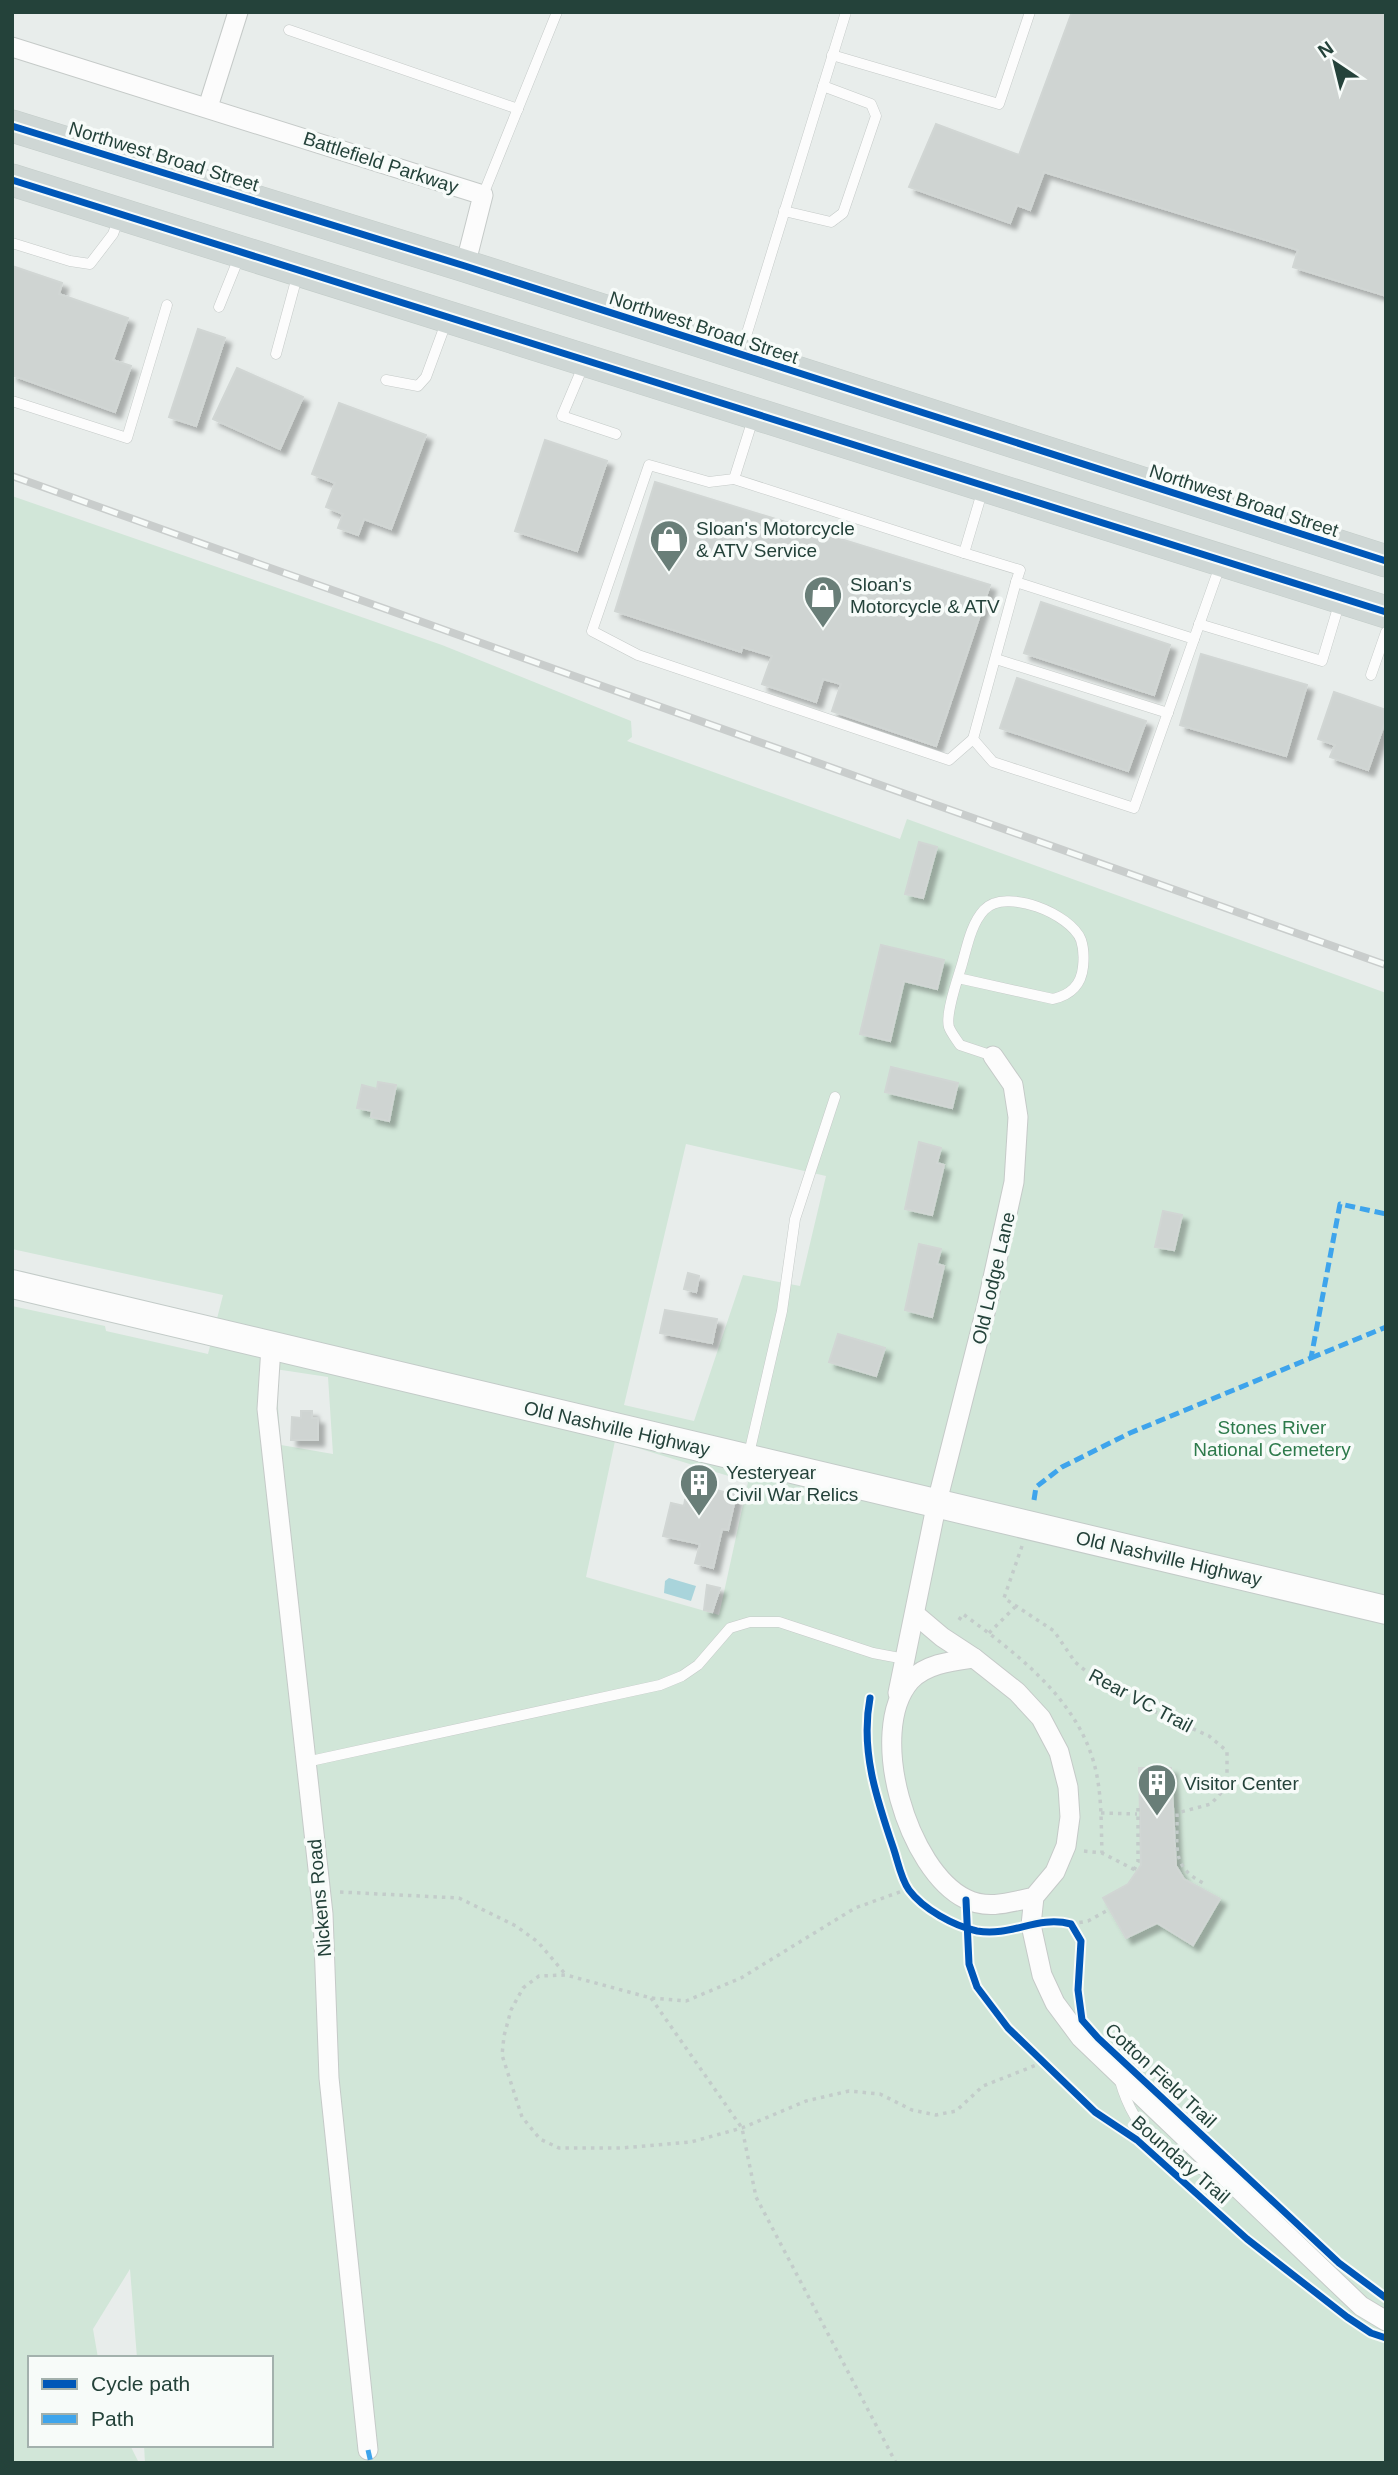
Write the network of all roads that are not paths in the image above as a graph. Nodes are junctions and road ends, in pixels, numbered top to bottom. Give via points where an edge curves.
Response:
1 (238, 12) edge
2 (556, 12) edge
3 (846, 12) edge
4 (1030, 12) edge
5 (289, 30) dead end
6 (12, 47) edge
7 (832, 55) junction
8 (823, 86) junction
9 (208, 107) junction
10 (518, 109) junction
11 (12, 126) edge
12 (12, 180) edge
13 (484, 195) junction
14 (784, 211) junction
15 (121, 214) junction
16 (12, 243) edge
17 (241, 251) junction
18 (465, 265) junction
19 (299, 269) junction
20 (167, 305) dead end
21 (219, 307) dead end
22 (449, 316) junction
23 (276, 354) dead end
24 (740, 355) junction
25 (585, 360) junction
26 (386, 380) dead end
27 (12, 401) edge
28 (740, 410) junction
29 (617, 434) dead end
30 (734, 479) junction
31 (984, 485) junction
32 (1236, 514) junction
33 (964, 553) junction
34 (1222, 559) junction
35 (1386, 561) edge
36 (1016, 582) junction
37 (1341, 598) junction
38 (1386, 612) edge
39 (1199, 624) junction
40 (1386, 632) edge
41 (1194, 639) junction
42 (996, 659) junction
43 (1371, 675) dead end
44 (1168, 713) junction
45 (973, 739) junction
46 (958, 978) junction
47 (993, 1056) joint
48 (835, 1097) dead end
49 (12, 1284) edge
50 (271, 1347) junction
51 (748, 1458) junction
52 (937, 1502) junction
53 (1386, 1609) edge
54 (916, 1615) junction
55 (974, 1658) junction
56 (906, 1659) junction
57 (897, 1700) junction
58 (306, 1762) junction
59 (1034, 1897) junction
60 (1386, 2321) edge
61 (368, 2450) dead end

1 - 9 street
2 - 10 lane
3 - 7 lane
4 - 7 lane via 999,104
5 - 10 lane
6 - 9 street, Battlefield Parkway
7 - 8 lane
8 - 14 lane
8 - 14 lane via 871,104 876,116 844,213 831,222
9 - 13 street, Battlefield Parkway
10 - 13 lane
11 - 18 main road, Northwest Broad Street
12 - 15 main road
13 - 18 street, Battlefield Parkway
14 - 24 lane
15 - 16 lane via 113,234 90,264
15 - 17 main road
17 - 19 main road
17 - 21 lane
18 - 22 main road
18 - 24 main road, Northwest Broad Street
19 - 22 main road
19 - 23 lane
20 - 27 lane via 127,438
22 - 25 main road
22 - 26 lane via 426,377 418,386
24 - 28 main road
24 - 32 main road, Northwest Broad Street
25 - 28 main road
25 - 29 lane via 562,416
28 - 30 lane
28 - 31 main road
30 - 33 lane
30 - 45 lane via 709,482 649,465 592,631 638,655 949,760
31 - 33 lane
31 - 34 main road
32 - 34 main road
32 - 35 main road, Northwest Broad Street
33 - 36 lane via 1020,570
34 - 37 main road
34 - 39 lane
36 - 41 lane
36 - 42 lane
37 - 38 main road
37 - 39 lane via 1322,662
39 - 41 lane
40 - 43 lane
41 - 44 lane
42 - 44 lane
42 - 45 lane
44 - 45 lane via 1134,808 993,762
46 - 46 lane via 974,924 996,902 1012,901 1058,916 1080,938 1083,971 1068,995 1053,999
46 - 47 lane via 948,1025 960,1045
47 - 52 street, Old Lodge Lane via 1013,1085 1018,1117 1014,1182
48 - 51 lane via 795,1219 782,1311
49 - 50 main road, Old Nashville Highway
50 - 51 main road, Old Nashville Highway
50 - 58 street, Nickens Road via 267,1409
51 - 52 main road, Old Nashville Highway
52 - 53 main road, Old Nashville Highway
52 - 54 street, Old Lodge Lane
54 - 55 street
54 - 56 street, Old Lodge Lane
55 - 57 street via 940,1663 912,1679
55 - 59 street via 1041,1718 1062,1764 1070,1817 1066,1846 1055,1872
56 - 57 street, Old Lodge Lane
56 - 58 lane via 779,1622 750,1622 730,1628 698,1665 660,1685
57 - 59 street via 892,1759 913,1832 929,1864 966,1900 992,1906
58 - 61 street, Nickens Road via 321,1892 329,2078
59 - 60 street via 1031,1925 1041,1975 1081,2038 1361,2305

